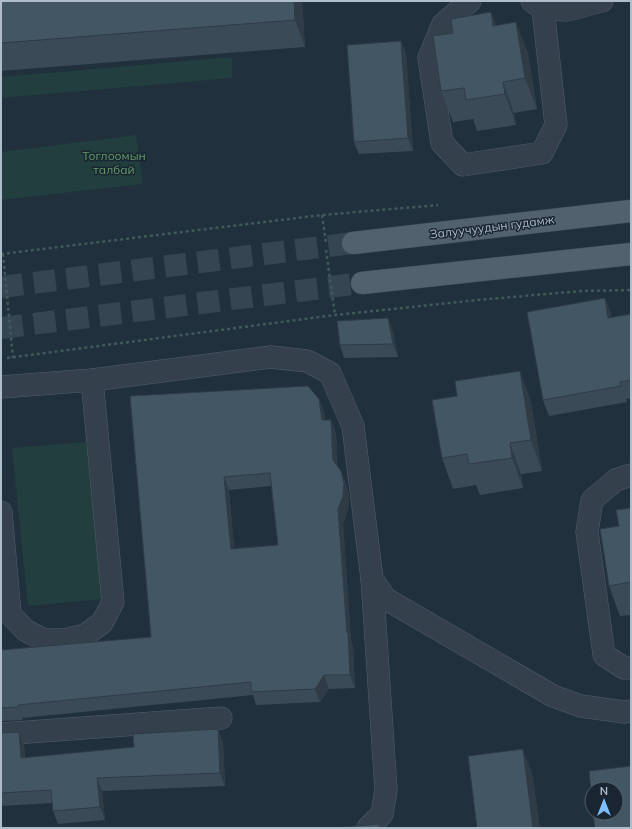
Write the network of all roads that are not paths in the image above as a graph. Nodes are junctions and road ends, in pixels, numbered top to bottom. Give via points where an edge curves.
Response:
1 (470, 1) edge
2 (602, 1) edge
3 (538, 5) edge
4 (631, 211) edge
5 (353, 244) tunnel mouth
6 (631, 254) edge
7 (362, 283) tunnel mouth
8 (92, 380) junction
9 (1, 387) edge
10 (631, 475) edge
11 (1, 512) edge
12 (372, 579) junction
13 (631, 668) edge
14 (631, 711) edge
15 (221, 718) dead end
16 (1, 734) edge
17 (368, 828) edge

1 - 3 street via 442,24 429,58 442,143 463,164 542,152 556,125
2 - 3 street via 568,10
4 - 5 main road, Залуучуудын гудамж
6 - 7 main road
8 - 9 street
8 - 11 street via 113,602 102,623 85,635 64,640 44,640 25,630 10,614
8 - 12 street via 271,357 307,361 330,373 353,426
10 - 13 street via 616,480 592,500 587,532 604,655 624,668
12 - 14 street via 386,599 552,696 581,706
12 - 17 street via 386,790 382,814
15 - 16 street

